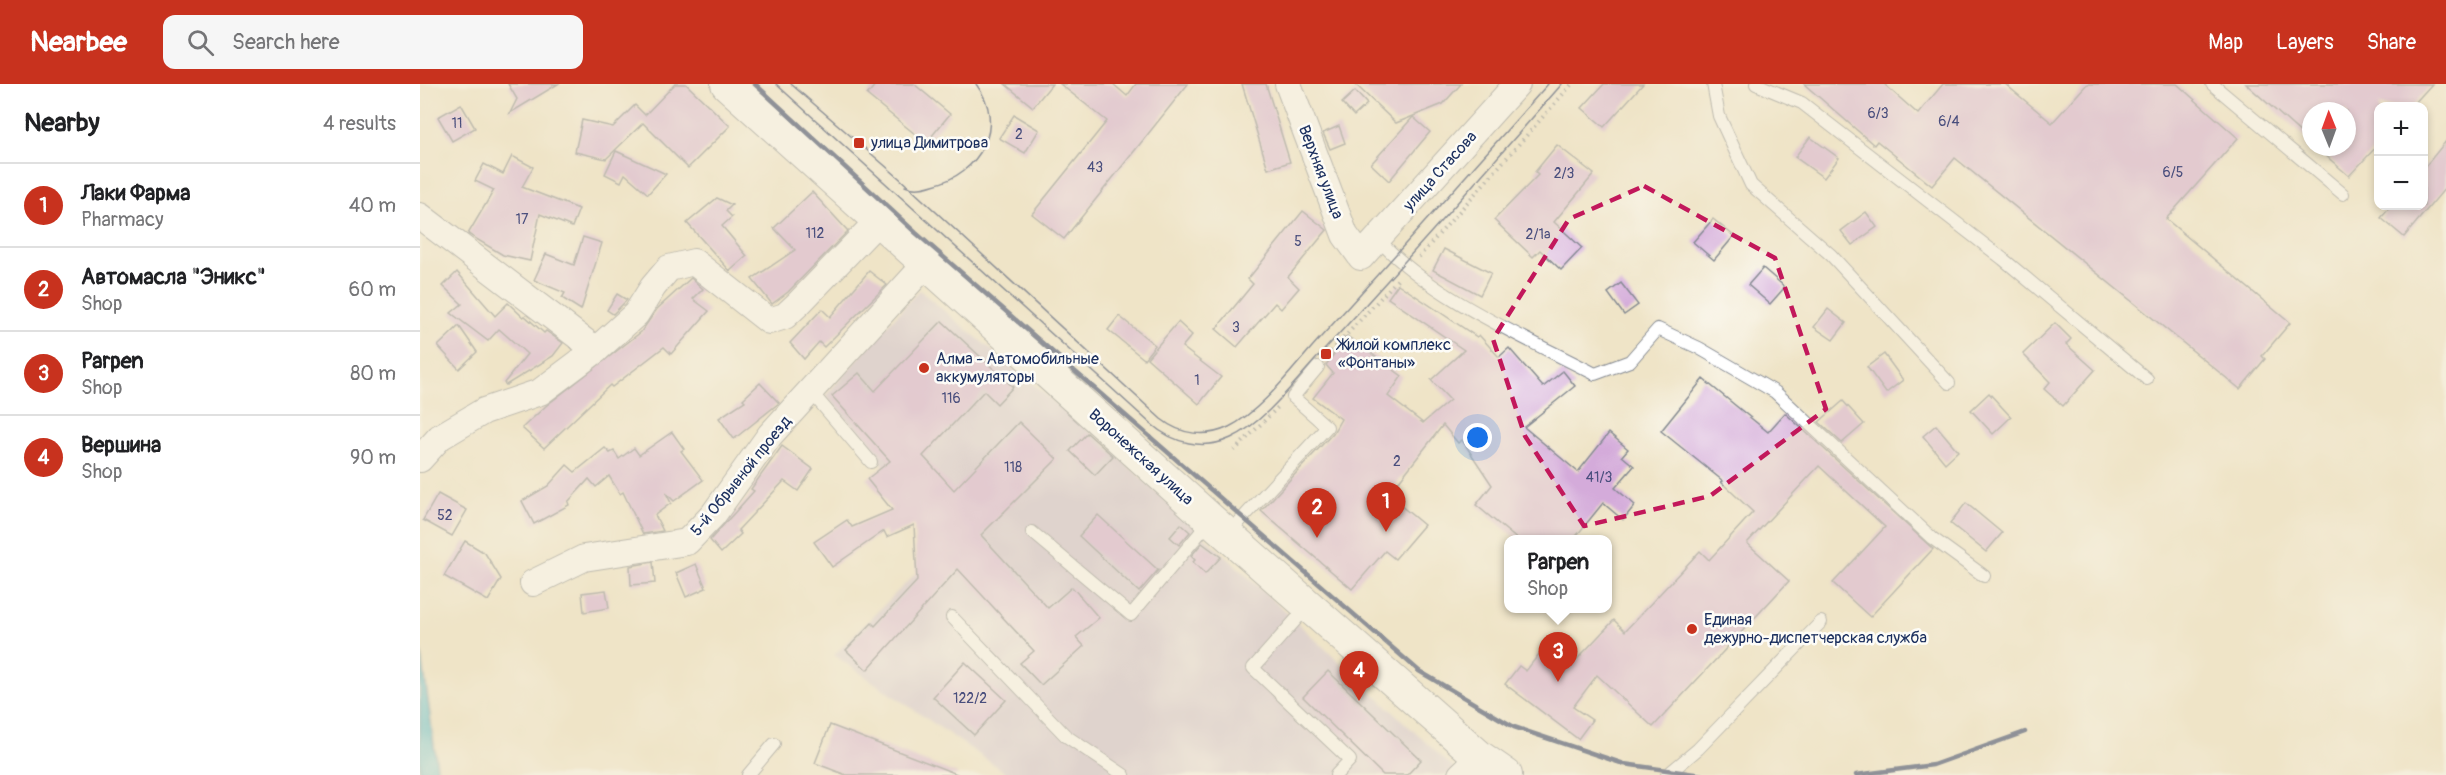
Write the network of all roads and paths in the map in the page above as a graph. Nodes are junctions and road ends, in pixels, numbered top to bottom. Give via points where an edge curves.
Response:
1 (728, 84) edge
2 (1288, 84) edge
3 (1517, 84) edge
4 (1713, 84) edge
5 (1756, 84) edge
6 (2212, 84) edge
7 (2343, 194) dead end
8 (420, 216) edge
9 (879, 220) junction
10 (1370, 248) junction
11 (927, 263) junction
12 (596, 350) junction
13 (1318, 367) dead end
14 (2148, 379) dead end
15 (1949, 383) dead end
16 (812, 393) junction
17 (420, 459) edge
18 (872, 462) dead end
19 (1219, 527) junction
20 (1032, 532) dead end
21 (1984, 576) dead end
22 (533, 583) dead end
23 (1308, 606) junction
24 (952, 617) dead end
25 (1821, 622) dead end
26 (774, 744) dead end
27 (1471, 766) edge
28 (748, 775) edge
29 (1124, 775) edge
30 (1336, 775) edge
31 (1506, 775) edge
32 (1667, 775) edge

1 - 9 street, Воронежская улица
2 - 10 street, Верхняя улица via 1345,235
3 - 10 street, улица Стасова
4 - 15 lane via 1719,116 1751,185 1831,255
5 - 14 lane via 1802,103 2003,259
6 - 7 lane
8 - 12 street
9 - 11 street, Воронежская улица
9 - 12 street via 785,316 769,321 694,262 669,268 636,314
10 - 21 lane via 1395,257 1441,292 1595,374 1630,361 1658,329 1699,348 1774,392 1932,538
11 - 16 street, 5-й Обрывной проезд
11 - 19 street, Воронежская улица
12 - 17 street via 540,392 484,411 440,437
13 - 19 lane via 1293,397 1327,427
16 - 18 lane
16 - 22 street, 5-й Обрывной проезд via 770,435 713,515 687,542 584,558
19 - 20 lane via 1131,615
19 - 23 street, Воронежская улица
23 - 27 street, Воронежская улица
23 - 30 lane via 1253,668 1350,760
24 - 29 lane via 1066,736
25 - 32 lane via 1698,749
26 - 28 lane
27 - 31 street, Воронежская улица

